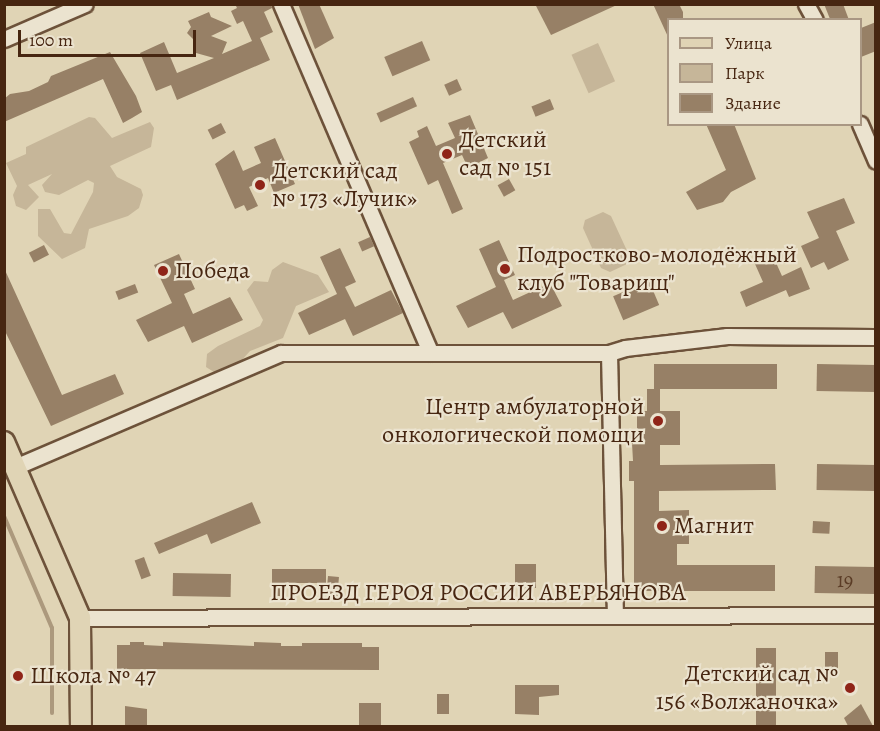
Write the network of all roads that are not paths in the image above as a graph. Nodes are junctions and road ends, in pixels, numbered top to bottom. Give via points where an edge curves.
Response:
1 (85, 4) edge
2 (281, 4) edge
3 (806, 4) edge
4 (814, 18) edge
5 (4, 39) edge
6 (861, 126) edge
7 (876, 161) edge
8 (876, 337) edge
9 (430, 352) junction
10 (609, 353) junction
11 (4, 442) edge
12 (15, 467) junction
13 (615, 615) junction
14 (876, 615) edge
15 (80, 618) junction
16 (81, 726) edge

1 - 5 street
2 - 9 street
3 - 4 street
6 - 7 street
8 - 10 street via 727,336
9 - 10 street
9 - 12 street via 281,353
10 - 13 street
11 - 12 main road
12 - 15 main road
13 - 14 street, ПРОЕЗД ГЕРОЯ РОССИИ АВЕРЬЯНОВА
13 - 15 street, ПРОЕЗД ГЕРОЯ РОССИИ АВЕРЬЯНОВА
15 - 16 main road

